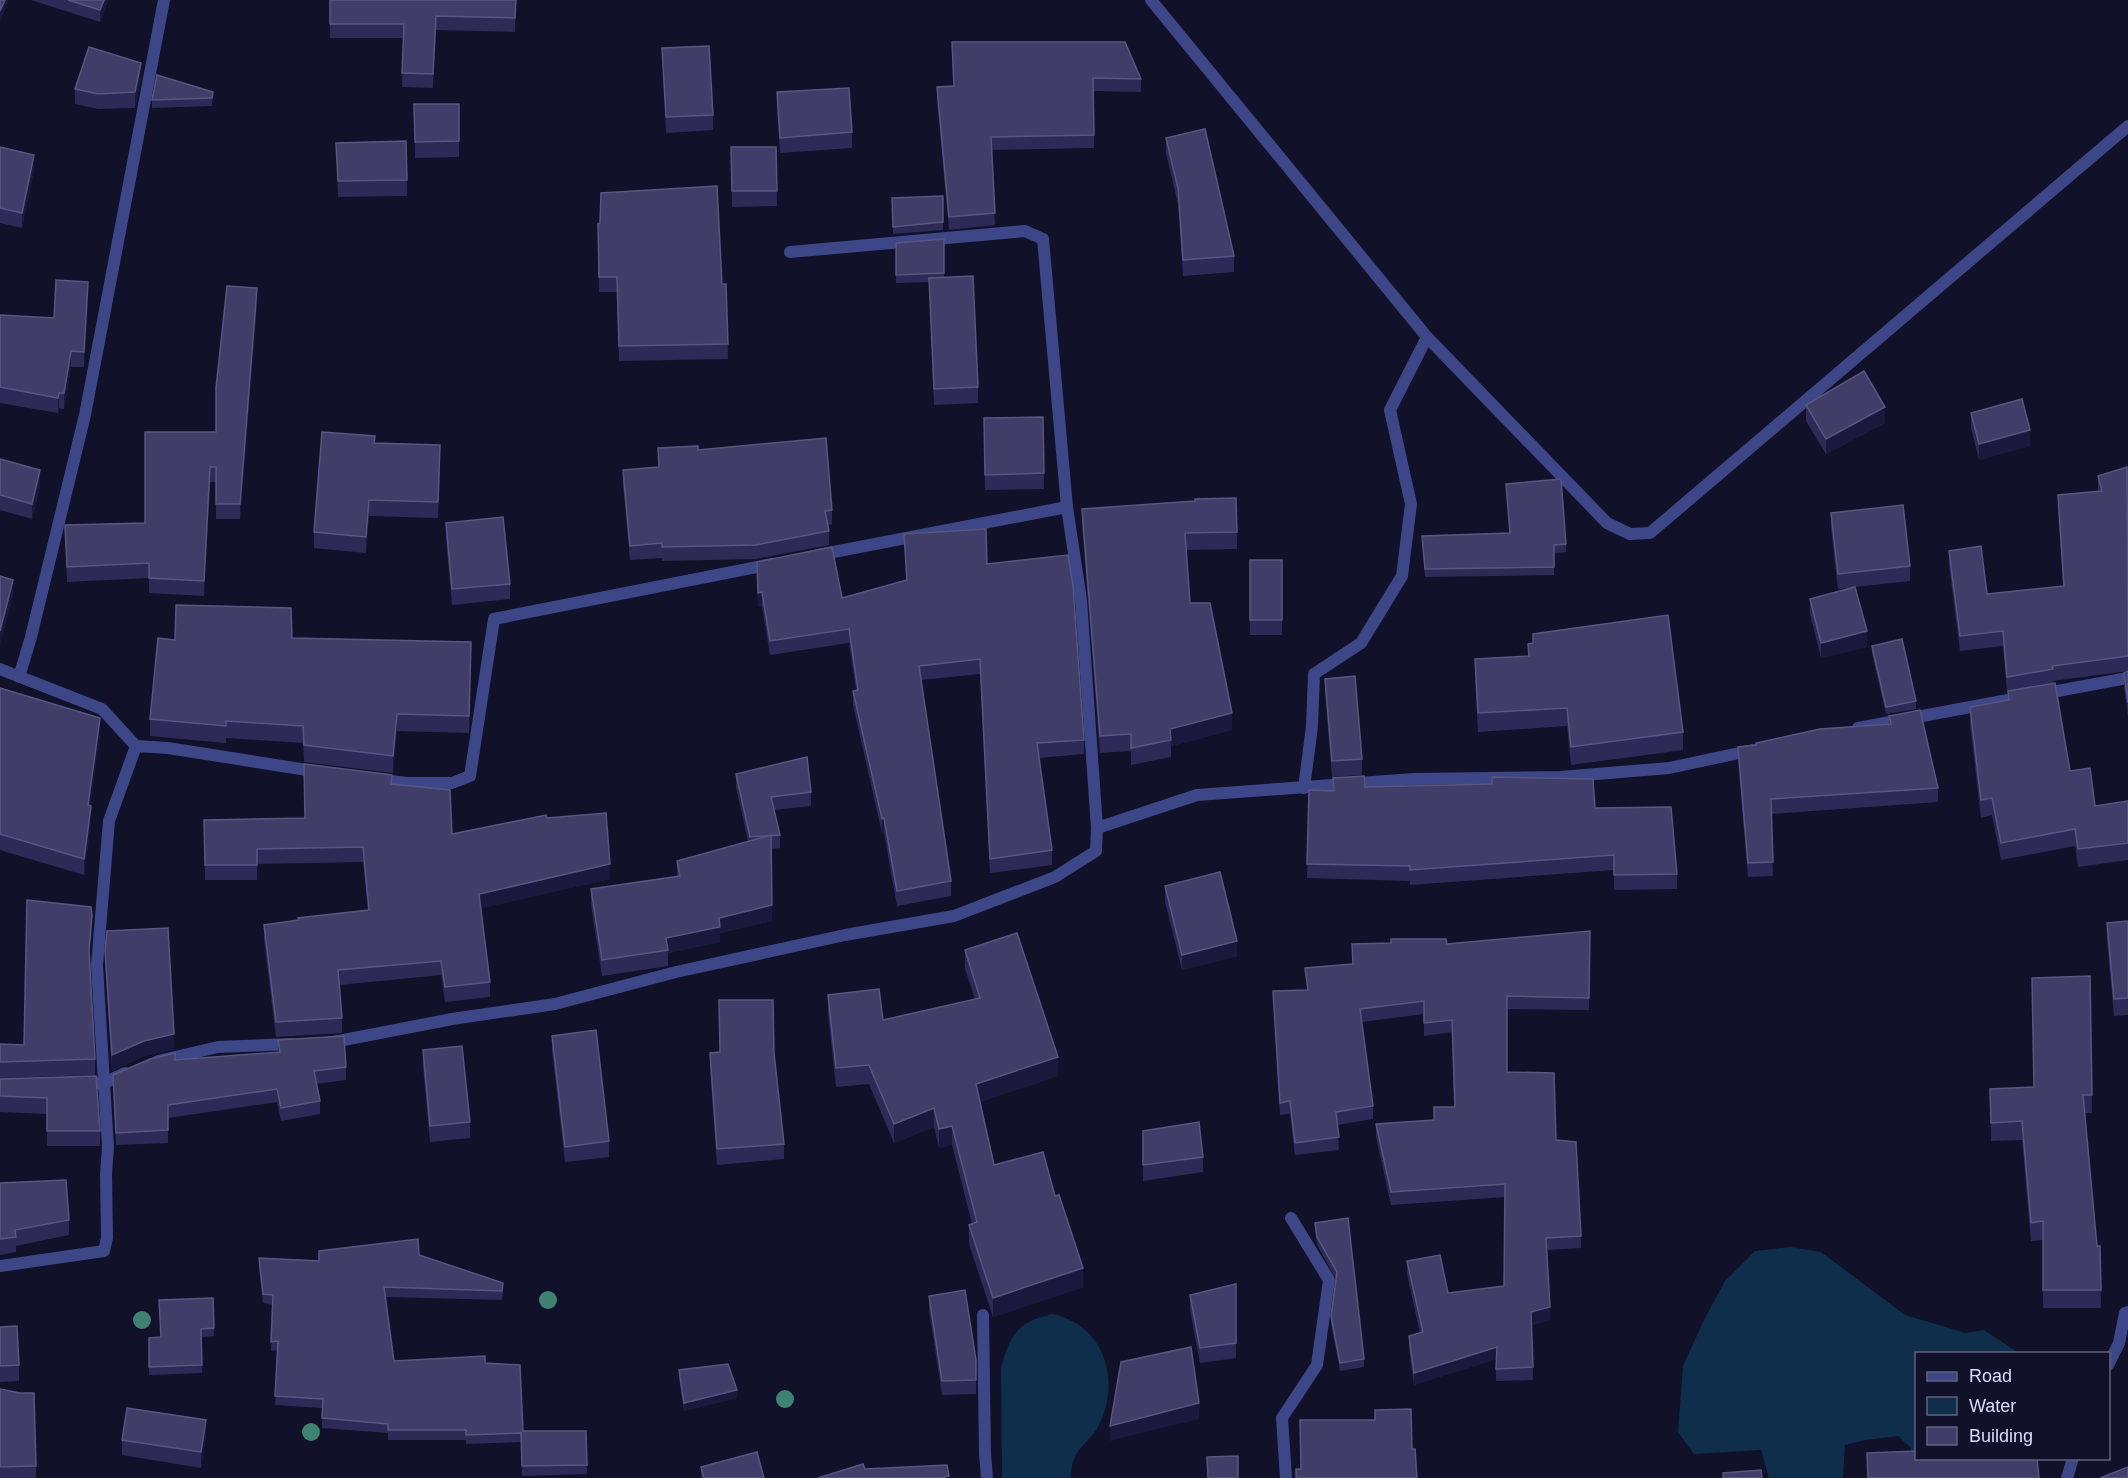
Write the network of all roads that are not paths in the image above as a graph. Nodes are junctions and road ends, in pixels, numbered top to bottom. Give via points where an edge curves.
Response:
1 (164, 0) edge
2 (1151, 0) edge
3 (2128, 126) edge
4 (790, 252) dead end
5 (1427, 337) junction
6 (1066, 507) junction
7 (810, 557) edge
8 (787, 561) edge
9 (0, 669) edge
10 (19, 677) junction
11 (2128, 678) edge
12 (1842, 731) edge
13 (136, 746) junction
14 (1762, 748) edge
15 (328, 773) edge
16 (360, 777) edge
17 (1304, 788) junction
18 (1097, 828) junction
19 (80, 1083) edge
20 (104, 1083) junction
21 (1291, 1218) dead end
22 (0, 1266) edge
23 (2128, 1312) edge
24 (983, 1315) dead end
25 (2110, 1363) edge
26 (2072, 1460) edge
27 (987, 1478) edge
28 (1286, 1478) edge
29 (2067, 1478) edge

1 - 10 street via 85,415
2 - 5 street
3 - 5 street via 1650,533 1630,534 1607,523
4 - 6 street via 1025,231 1044,239
5 - 17 street via 1390,410 1411,504 1402,576 1361,643 1314,674
6 - 7 street
6 - 18 street via 1081,600
8 - 16 street via 494,619 470,776 452,783
9 - 10 street
10 - 13 street via 102,709
11 - 12 street
13 - 15 street
13 - 20 street via 109,821 97,965
14 - 17 street via 1669,768 1560,777 1414,779
17 - 18 street via 1197,795
18 - 20 street via 1096,851 1055,877 954,916 688,969 555,1004 452,1019 333,1043 218,1047 141,1067
19 - 20 street
20 - 22 street via 108,1148 104,1251
21 - 28 street via 1329,1280 1317,1365 1282,1418
23 - 25 street
24 - 27 street
26 - 29 street

